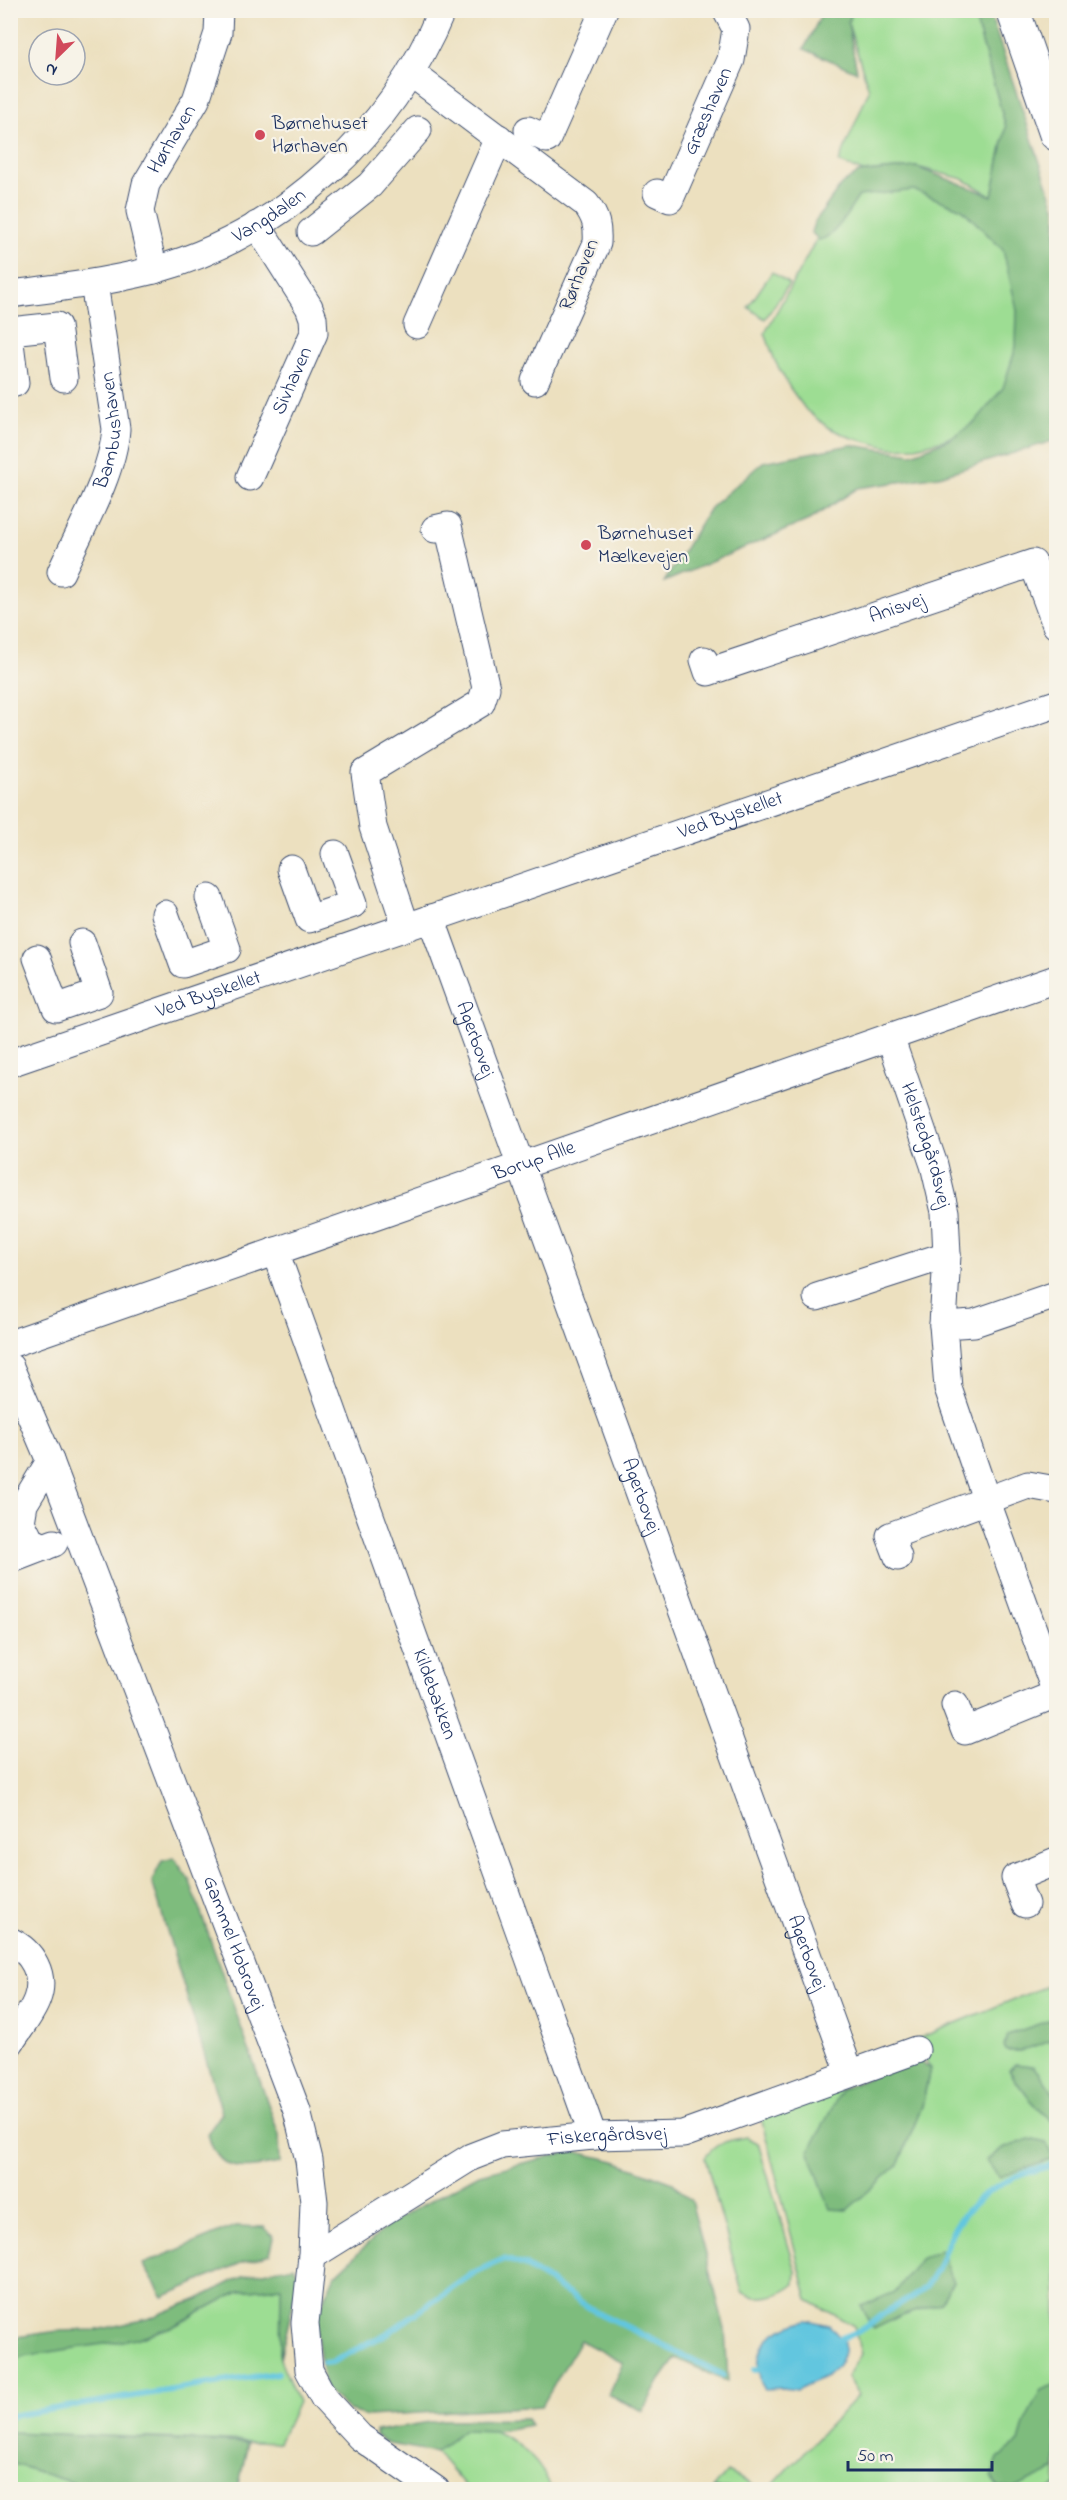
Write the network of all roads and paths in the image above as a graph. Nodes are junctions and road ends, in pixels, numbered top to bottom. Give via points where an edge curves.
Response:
1 (219, 10) edge
2 (442, 10) edge
3 (604, 10) edge
4 (726, 10) edge
5 (1013, 10) edge
6 (411, 73) junction
7 (418, 130) dead end
8 (528, 130) dead end
9 (1056, 134) edge
10 (499, 138) junction
11 (344, 157) junction
12 (370, 185) junction
13 (657, 193) dead end
14 (257, 225) junction
15 (310, 232) dead end
16 (154, 270) junction
17 (94, 283) junction
18 (20, 293) edge
19 (417, 325) dead end
20 (22, 330) edge
21 (10, 343) edge
22 (64, 378) dead end
23 (535, 381) dead end
24 (15, 383) dead end
25 (250, 477) dead end
26 (435, 529) dead end
27 (61, 572) dead end
28 (1056, 626) edge
29 (704, 660) dead end
30 (1056, 704) edge
31 (335, 854) dead end
32 (291, 869) dead end
33 (209, 898) dead end
34 (333, 911) junction
35 (165, 914) dead end
36 (419, 922) junction
37 (82, 943) dead end
38 (345, 948) junction
39 (204, 957) junction
40 (37, 958) dead end
41 (1056, 978) edge
42 (216, 992) junction
43 (78, 1000) junction
44 (89, 1036) junction
45 (890, 1037) junction
46 (10, 1063) edge
47 (522, 1166) junction
48 (275, 1251) junction
49 (947, 1255) junction
50 (1056, 1295) edge
51 (817, 1297) dead end
52 (943, 1325) junction
53 (10, 1344) edge
54 (10, 1367) edge
55 (50, 1461) junction
56 (1056, 1490) edge
57 (986, 1499) junction
58 (76, 1534) junction
59 (44, 1547) junction
60 (898, 1557) dead end
61 (10, 1560) edge
62 (1056, 1694) edge
63 (955, 1705) dead end
64 (1056, 1861) edge
65 (1025, 1904) dead end
66 (10, 1941) edge
67 (10, 2043) edge
68 (916, 2050) dead end
69 (850, 2073) junction
70 (593, 2136) junction
71 (312, 2256) junction
72 (436, 2490) edge

1 - 16 street, Hørhaven via 218,33 196,100 146,184 140,211
2 - 6 street, Vangdalen
3 - 8 street via 547,139
4 - 13 street, Græshaven via 736,28 731,60 670,199
5 - 9 main road
6 - 10 street, Rørhaven
6 - 11 street, Vangdalen via 377,121
7 - 12 street
10 - 19 street
10 - 23 street, Rørhaven via 586,204 598,228 597,243
11 - 12 street
11 - 14 street, Vangdalen via 299,197
12 - 15 street
14 - 16 street, Vangdalen via 217,247
14 - 25 street, Sivhaven via 309,307 314,333
16 - 17 street, Vangdalen
17 - 18 street, Vangdalen
17 - 27 street, Bambushaven via 116,429 115,446
18 - 20 street
20 - 22 street via 57,326
21 - 24 street
26 - 36 street via 448,526 486,688 482,703 364,773 373,827
28 - 29 street, Anisvej via 1033,563 708,672
30 - 36 street, Ved Byskellet
31 - 34 street via 352,904
32 - 34 street via 309,919
33 - 39 street via 227,949
34 - 38 street
35 - 39 street via 183,964
36 - 38 street, Ved Byskellet
36 - 47 street, Agerbovej
37 - 43 street via 99,993
38 - 42 street, Ved Byskellet
39 - 42 street
40 - 43 street via 56,1008
41 - 45 street, Borup Alle
42 - 44 street, Ved Byskellet
43 - 44 street
44 - 46 street, Ved Byskellet
45 - 47 street, Borup Alle
45 - 49 street, Helstedgårdsvej via 934,1165 945,1212
47 - 48 street, Borup Alle
47 - 69 street, Agerbovej
48 - 53 street, Borup Alle
48 - 70 street, Kildebakken
49 - 51 street
49 - 52 street, Helstedgårdsvej
50 - 52 street via 974,1323
52 - 57 street, Helstedgårdsvej via 948,1388
54 - 55 street, Gammel Hobrovej
55 - 58 street, Gammel Hobrovej
55 - 59 street via 24,1504 21,1522 30,1540
56 - 57 street via 1028,1485
57 - 60 street via 890,1536
57 - 62 street, Helstedgårdsvej
58 - 59 street
58 - 71 street, Gammel Hobrovej via 297,2111 314,2202
59 - 61 street
62 - 63 street, Helstedgårdsvej via 965,1731
64 - 65 street via 1015,1878
66 - 67 street via 29,1954 40,1982 37,1999
68 - 69 street, Fiskergårdsvej
69 - 70 street, Fiskergårdsvej via 683,2134
70 - 71 street, Fiskergårdsvej via 502,2145 471,2157
71 - 72 street, Gammel Hobrovej via 305,2323 309,2370 324,2398 360,2437

